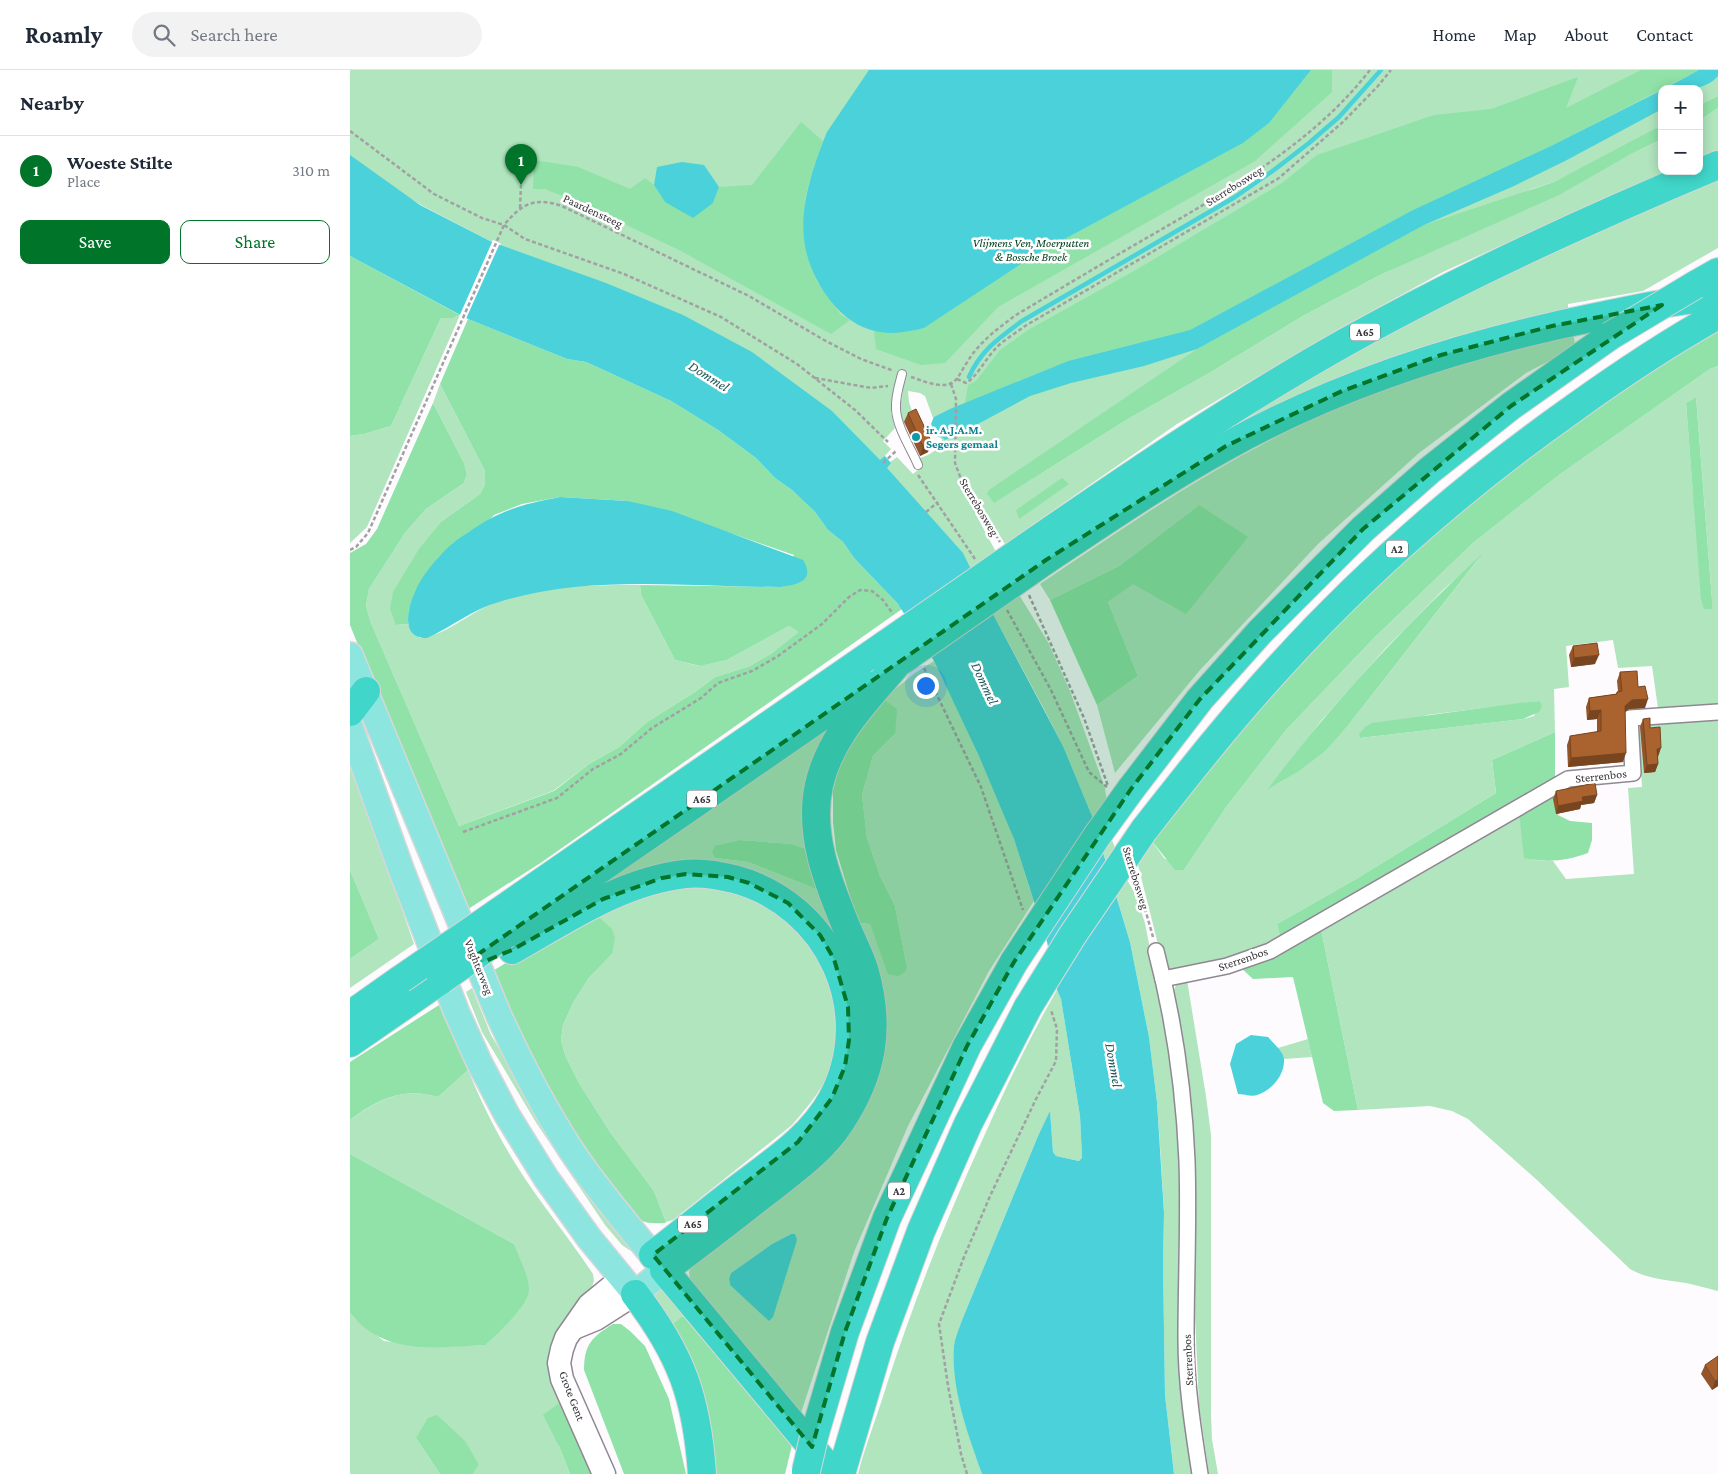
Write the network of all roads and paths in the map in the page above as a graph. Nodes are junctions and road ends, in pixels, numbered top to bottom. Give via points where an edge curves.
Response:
1 (1370, 70) edge
2 (1391, 70) edge
3 (350, 131) edge
4 (1718, 165) edge
5 (521, 185) dead end
6 (520, 208) junction
7 (504, 225) junction
8 (1710, 284) edge
9 (1710, 319) edge
10 (902, 374) junction
11 (814, 377) junction
12 (957, 379) junction
13 (900, 384) junction
14 (951, 384) junction
15 (888, 442) dead end
16 (896, 450) dead end
17 (883, 463) dead end
18 (916, 467) joint
19 (938, 502) junction
20 (926, 512) dead end
21 (1002, 546) dead end
22 (350, 550) edge
23 (1041, 550) junction
24 (980, 566) dead end
25 (1028, 593) dead end
26 (1004, 606) dead end
27 (895, 616) dead end
28 (350, 655) edge
29 (902, 658) junction
30 (355, 698) edge
31 (1718, 712) edge
32 (350, 727) edge
33 (1119, 788) junction
34 (463, 832) dead end
35 (1135, 873) dead end
36 (1024, 916) dead end
37 (505, 932) junction
38 (1156, 952) joint
39 (1163, 979) junction
40 (406, 990) junction
41 (350, 1003) edge
42 (1038, 1005) junction
43 (350, 1014) edge
44 (350, 1043) edge
45 (658, 1263) junction
46 (628, 1286) junction
47 (840, 1471) edge
48 (806, 1472) edge
49 (604, 1474) edge
50 (702, 1474) edge
51 (967, 1474) edge
52 (1200, 1474) edge

1 - 12 path, Sterrebosweg via 1332,112 1269,164 1016,315 988,336
2 - 12 path via 1344,121 1280,178 1025,326 998,346 972,379 966,383
3 - 7 path via 434,194 482,218
4 - 23 highway, A65 via 1540,242 1355,337 1194,434
5 - 6 path
6 - 7 path
6 - 10 path, Paardensteeg via 530,203 554,202 749,296 861,359
7 - 11 path via 525,239 624,274 721,317
7 - 22 path via 368,533
8 - 23 highway, A65 via 1632,310 1506,337 1441,355 1368,381 1226,446 1134,502
8 - 33 highway, A2, bridge via 1610,336 1511,406 1430,470 1363,529 1260,632
9 - 42 highway, A2, bridge via 1618,377 1456,498 1392,554 1282,664 1229,723 1144,830 1072,936
10 - 13 lane
10 - 14 path, Paardensteeg via 935,384
11 - 13 path via 871,388
11 - 15 path
12 - 14 path, Sterrebosweg
13 - 18 lane via 896,412
14 - 21 path, Sterrebosweg via 956,400 955,463 960,478
16 - 17 path
18 - 19 path
19 - 20 path
19 - 24 path
23 - 29 highway, A65, bridge
25 - 33 path
26 - 33 path via 1051,690 1089,772
27 - 34 path via 872,591 860,590 822,624 778,656 752,671 718,683 652,728 621,754 593,769 557,798
28 - 30 main road, Vughterweg
29 - 36 path via 981,787
29 - 37 highway, A65
29 - 45 highway, A65 via 838,737 819,786 816,808 822,860 864,968 871,998 872,1048 868,1068 840,1124 810,1157
30 - 45 main road, Vughterweg via 517,1056 571,1151
31 - 39 street, Sterrenbos via 1630,718 1633,773 1568,779 1270,950 1227,966
32 - 46 main road via 401,869 472,1047 507,1115 546,1178
33 - 48 highway, A2, bridge via 1081,860 1014,962 967,1046 887,1218 845,1332
35 - 38 path, Sterrebosweg
37 - 40 highway, A65, bridge
37 - 40 highway, A65, bridge via 440,980
37 - 45 highway, A65 via 662,878 709,874 749,883 788,903 820,935 834,959 844,984 849,1034 845,1066 832,1098 798,1142
38 - 39 street
39 - 52 street, Sterrenbos via 1178,1064 1187,1161 1186,1340 1188,1386
40 - 41 highway, A65
40 - 43 highway, A65
40 - 44 highway, A65
42 - 47 highway, A2 via 968,1124 921,1231 880,1342
42 - 51 path via 1056,1029 1056,1061 991,1194 939,1324 948,1386
45 - 46 main road
45 - 47 highway, A2
46 - 49 street, Grote Gent via 596,1320 574,1328 566,1338 559,1363 562,1379
46 - 50 highway via 672,1349 684,1376 696,1422

